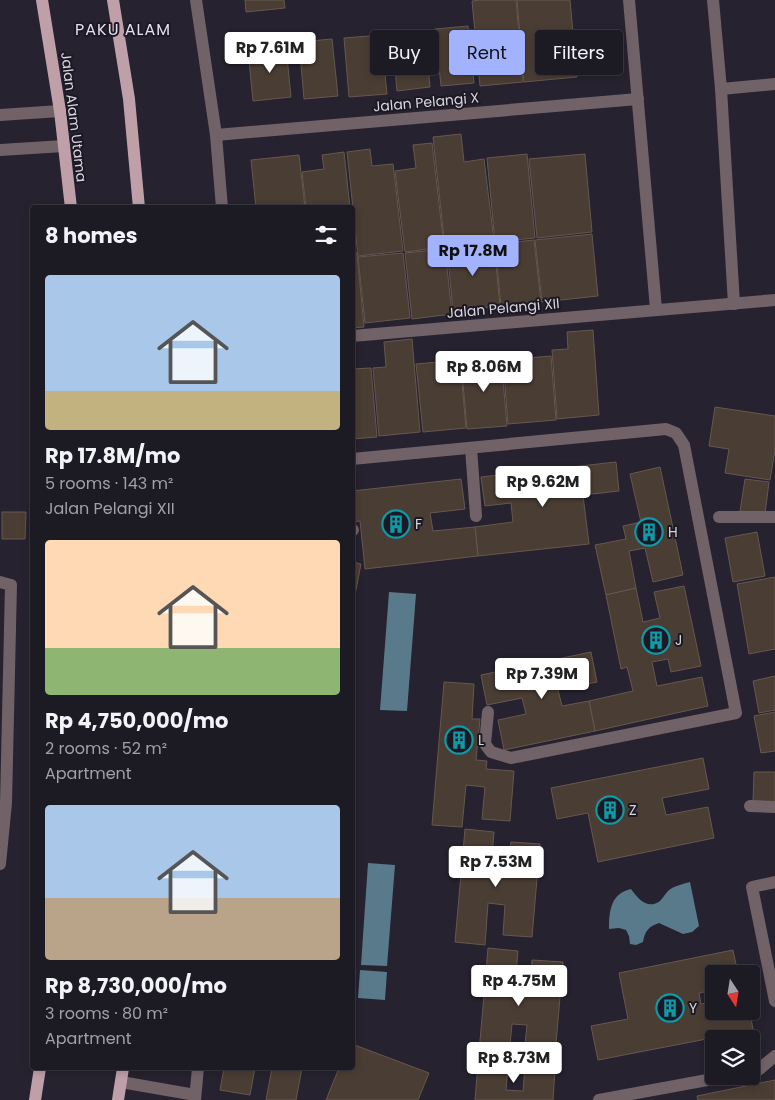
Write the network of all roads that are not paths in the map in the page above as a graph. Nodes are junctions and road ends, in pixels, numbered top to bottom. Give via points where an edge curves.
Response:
1 (42, 0) edge
2 (113, 0) edge
3 (196, 0) edge
4 (629, 0) edge
5 (713, 0) edge
6 (775, 84) edge
7 (721, 89) junction
8 (638, 98) junction
9 (60, 111) junction
10 (0, 115) edge
11 (216, 135) junction
12 (64, 146) junction
13 (0, 150) edge
14 (70, 205) edge
15 (139, 205) edge
16 (222, 205) edge
17 (775, 300) edge
18 (734, 304) junction
19 (656, 309) junction
20 (355, 336) edge
21 (471, 448) junction
22 (355, 459) edge
23 (476, 516) dead end
24 (720, 517) dead end
25 (775, 517) edge
26 (5, 584) edge
27 (488, 712) dead end
28 (3, 803) edge
29 (750, 806) dead end
30 (775, 807) edge
31 (0, 864) edge
32 (775, 882) edge
33 (775, 1001) edge
34 (775, 1056) edge
35 (760, 1068) edge
36 (40, 1070) edge
37 (123, 1070) edge
38 (198, 1070) edge
39 (705, 1080) edge
40 (121, 1082) junction
41 (195, 1098) edge
42 (35, 1100) edge
43 (118, 1100) edge
44 (599, 1100) edge

1 - 9 main road, Jalan Alam Utama
2 - 15 main road via 129,99
3 - 11 street
4 - 8 street
5 - 7 street
6 - 7 street
7 - 18 street
8 - 11 street, Jalan Pelangi X
8 - 19 street
9 - 10 street
9 - 12 main road, Jalan Alam Utama
11 - 16 street
12 - 13 street
12 - 14 main road, Jalan Alam Utama
17 - 18 street, Jalan Pelangi XII
18 - 19 street, Jalan Pelangi XII
19 - 20 street, Jalan Pelangi XII
21 - 22 street
21 - 23 street
21 - 27 street via 666,429 676,433 684,445 736,713 511,758 490,752 485,744
24 - 25 street
26 - 28 street
28 - 31 street
29 - 30 street
32 - 33 street via 752,887
34 - 35 street
36 - 42 main road
37 - 40 main road
38 - 41 street
39 - 44 street
40 - 41 street
40 - 43 main road

